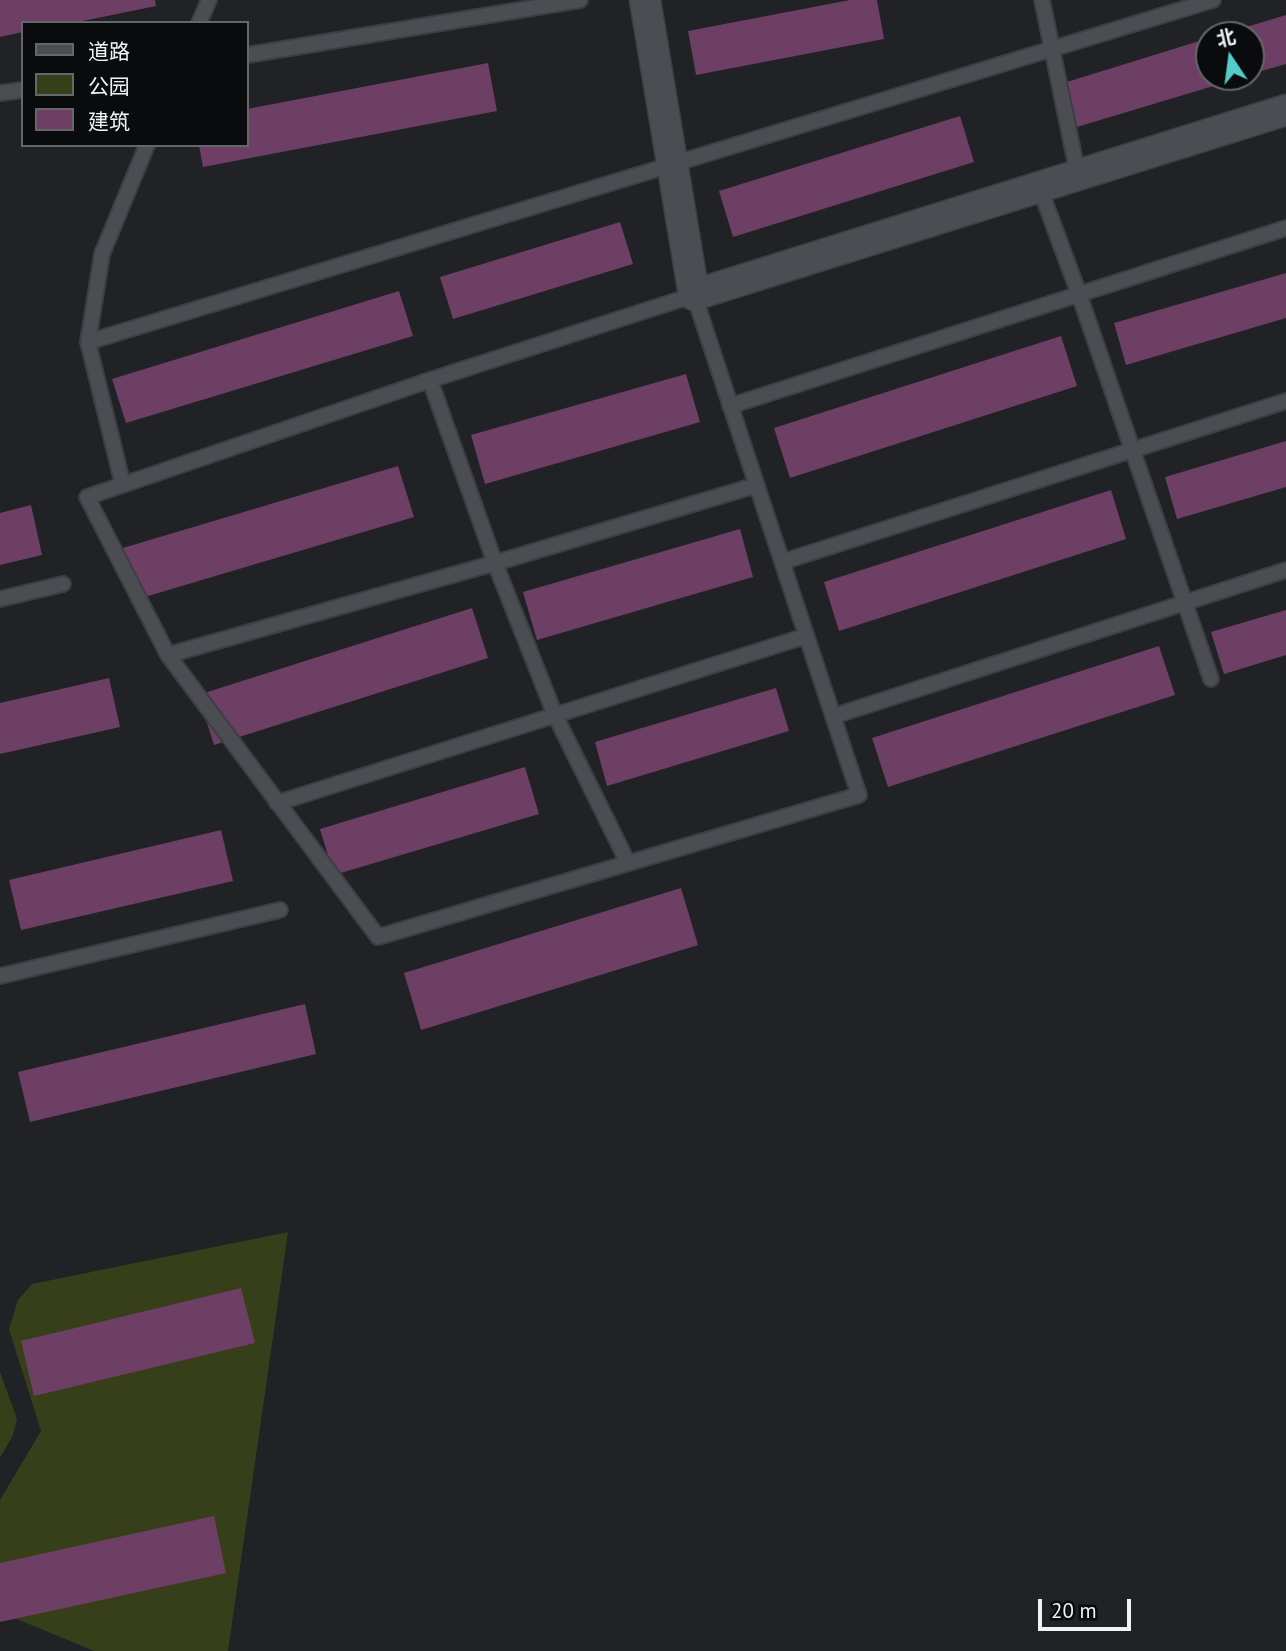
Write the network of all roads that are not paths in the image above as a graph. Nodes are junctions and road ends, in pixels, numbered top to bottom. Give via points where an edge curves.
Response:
1 (209, 0) edge
2 (580, 0) edge
3 (645, 0) edge
4 (1042, 0) edge
5 (1213, 0) edge
6 (200, 21) edge
7 (1052, 50) junction
8 (248, 55) edge
9 (21, 90) edge
10 (0, 93) edge
11 (1286, 110) edge
12 (146, 147) edge
13 (674, 162) junction
14 (1079, 175) junction
15 (1039, 186) junction
16 (1286, 229) edge
17 (1079, 294) junction
18 (694, 295) junction
19 (88, 342) junction
20 (430, 380) junction
21 (1286, 401) edge
22 (730, 406) junction
23 (1133, 450) junction
24 (123, 485) junction
25 (757, 485) junction
26 (782, 562) junction
27 (495, 564) junction
28 (1286, 570) edge
29 (64, 584) dead end
30 (0, 599) edge
31 (1185, 603) junction
32 (806, 636) junction
33 (168, 655) junction
34 (1210, 679) dead end
35 (555, 715) junction
36 (834, 716) junction
37 (276, 803) junction
38 (628, 863) junction
39 (280, 909) dead end
40 (0, 974) edge

1 - 6 lane
2 - 8 lane
3 - 13 street
4 - 7 lane
5 - 7 lane
7 - 13 lane
7 - 14 lane
9 - 10 lane
11 - 14 street
12 - 19 lane via 102,254
13 - 18 street
13 - 19 lane
14 - 15 street
15 - 17 lane
15 - 18 street
16 - 17 lane
17 - 22 lane
17 - 23 lane
18 - 20 lane
18 - 22 lane
19 - 24 lane
20 - 24 lane
20 - 27 lane
21 - 23 lane
22 - 25 lane
23 - 26 lane
23 - 31 lane
24 - 33 lane via 87,497
25 - 26 lane
25 - 27 lane
26 - 32 lane
27 - 33 lane
27 - 35 lane
28 - 31 lane
29 - 30 lane
31 - 34 lane
31 - 36 lane
32 - 35 lane
32 - 36 lane
33 - 37 lane
35 - 37 lane
35 - 38 lane
36 - 38 lane via 859,795
37 - 38 lane via 379,937
39 - 40 lane

